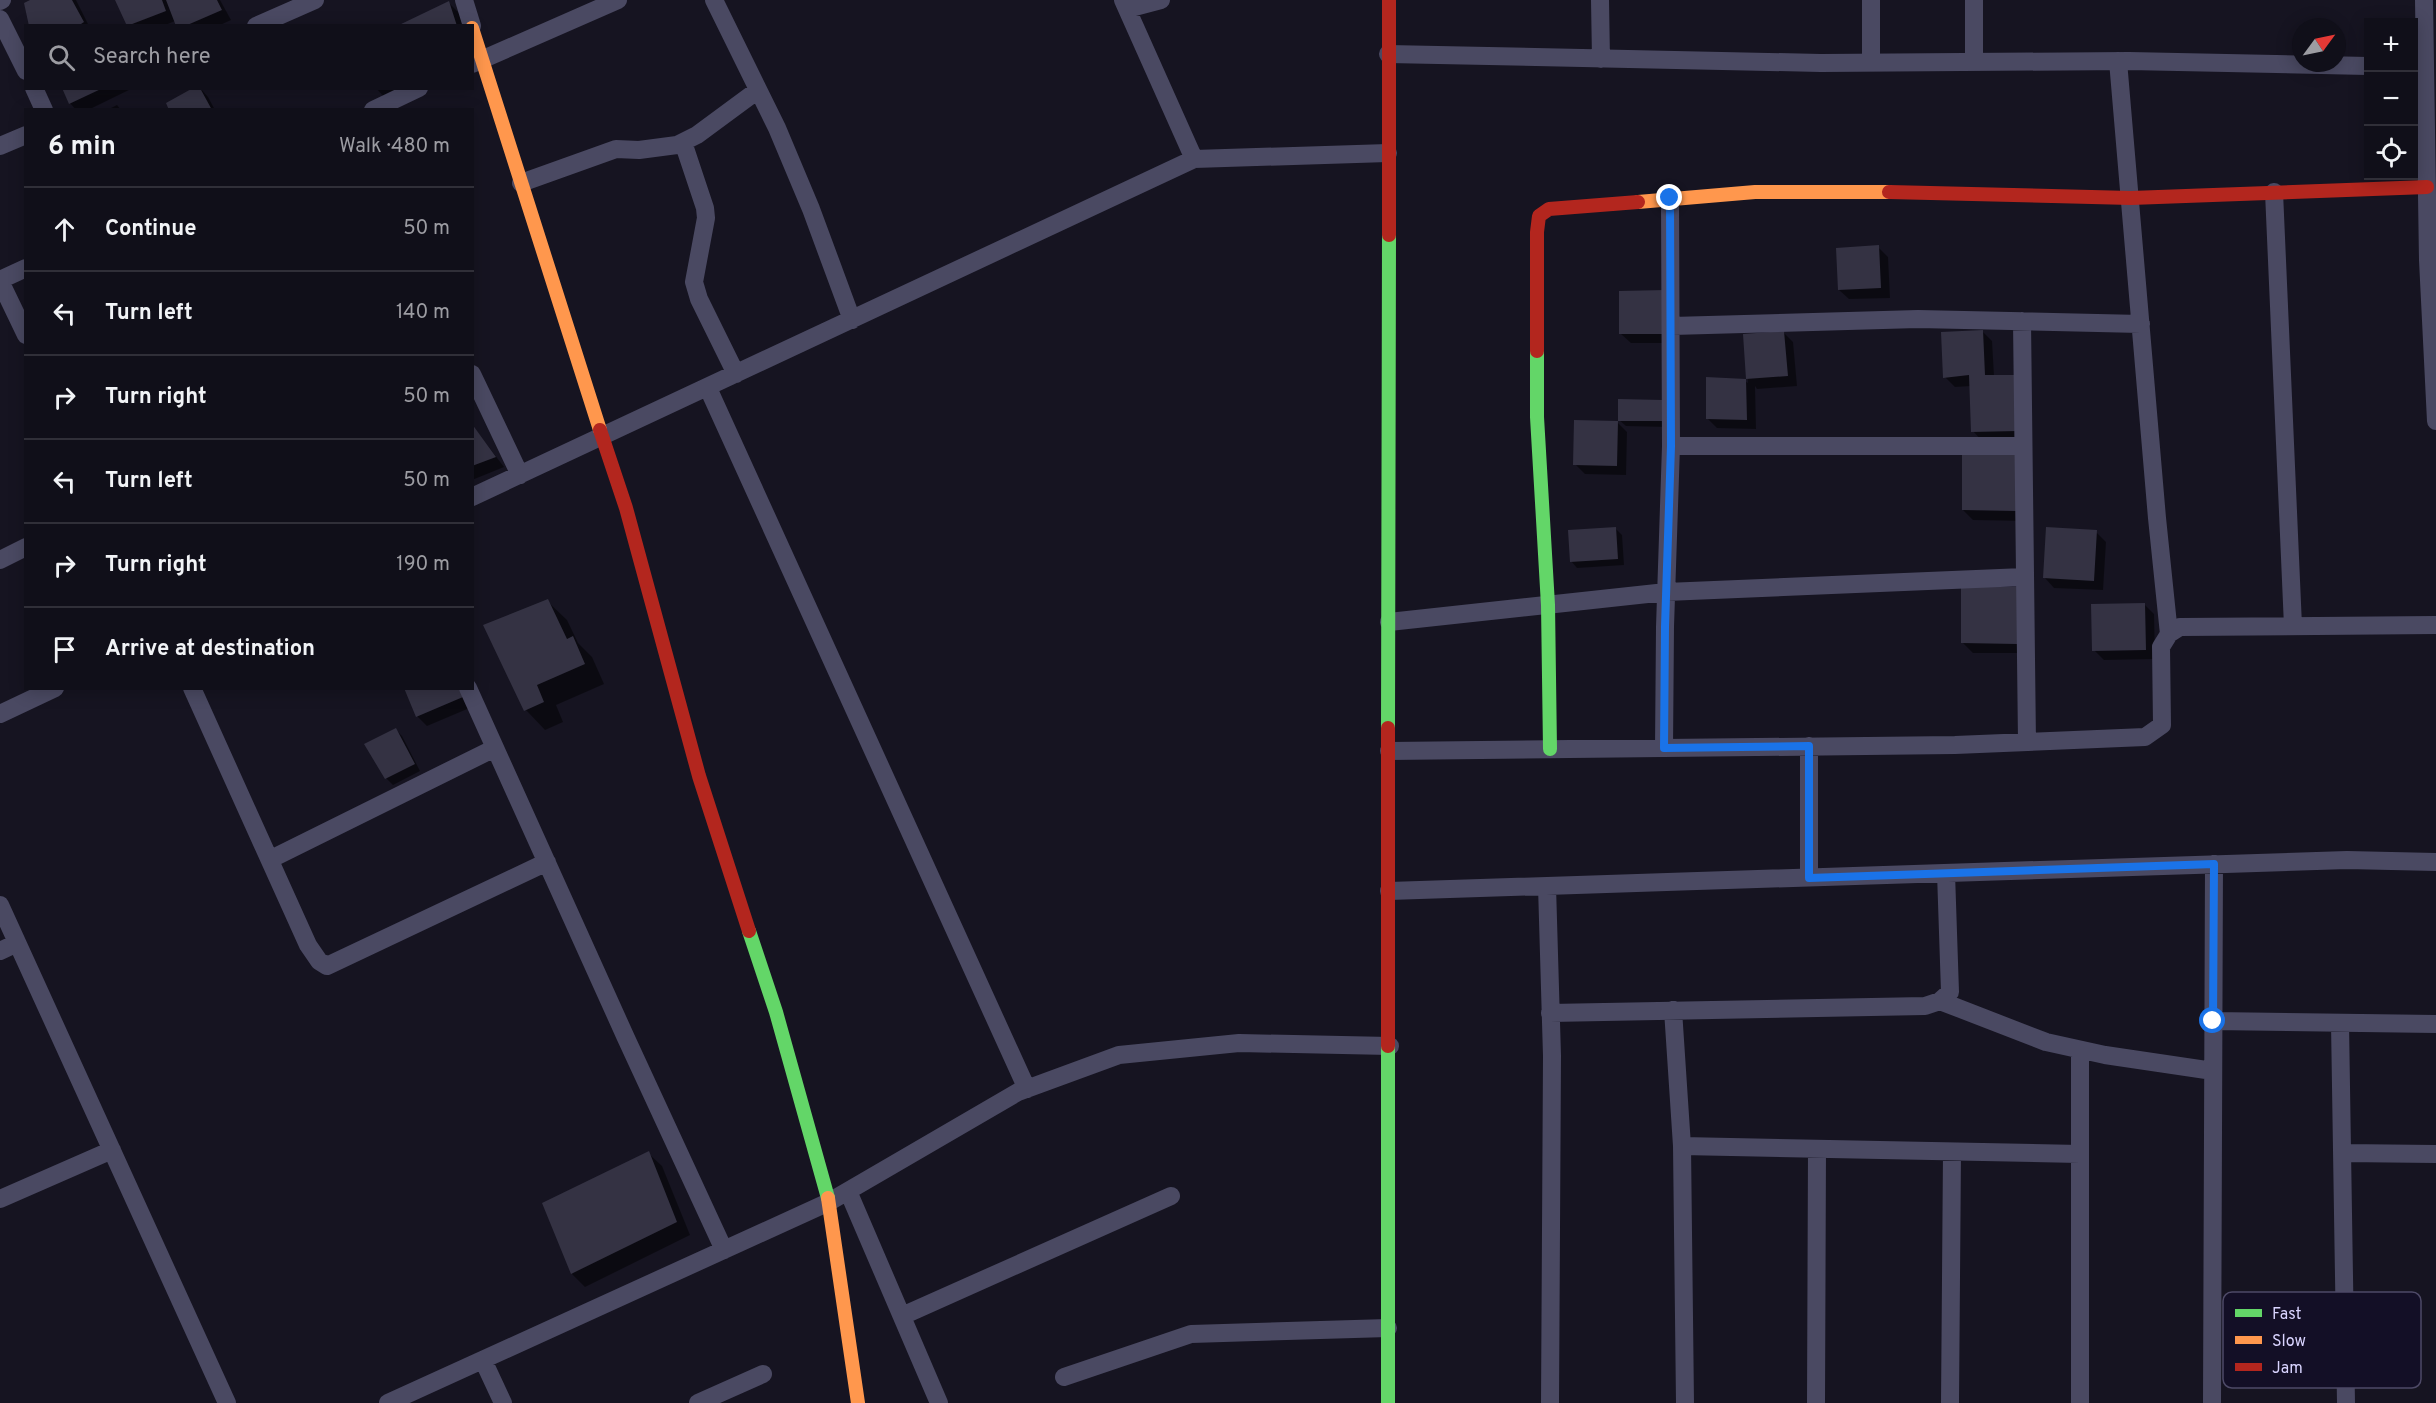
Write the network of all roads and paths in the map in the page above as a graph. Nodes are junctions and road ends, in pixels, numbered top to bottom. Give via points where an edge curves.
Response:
1 (315, 0) edge
2 (464, 0) edge
3 (618, 0) edge
4 (714, 0) edge
5 (1161, 0) edge
6 (1389, 0) edge
7 (1600, 0) edge
8 (1871, 0) edge
9 (1974, 0) edge
10 (2424, 0) edge
11 (1125, 5) edge
12 (0, 18) edge
13 (261, 24) edge
14 (471, 24) edge
15 (474, 41) edge
16 (1388, 54) junction
17 (1601, 59) junction
18 (2118, 61) junction
19 (477, 62) edge
20 (1974, 62) junction
21 (1871, 63) junction
22 (2364, 66) edge
23 (24, 67) edge
24 (2419, 67) edge
25 (35, 90) edge
26 (415, 90) edge
27 (758, 90) junction
28 (43, 108) edge
29 (377, 108) edge
30 (24, 136) edge
31 (682, 142) junction
32 (0, 146) edge
33 (1388, 153) junction
34 (1194, 159) junction
35 (521, 183) junction
36 (2427, 187) junction
37 (2274, 192) junction
38 (1670, 198) junction
39 (2131, 198) junction
40 (24, 269) edge
41 (0, 280) edge
42 (2433, 283) edge
43 (852, 320) junction
44 (2022, 321) junction
45 (2141, 324) junction
46 (1672, 326) junction
47 (24, 331) edge
48 (736, 374) junction
49 (474, 378) edge
50 (708, 388) junction
51 (2436, 421) edge
52 (603, 437) junction
53 (1671, 446) junction
54 (2023, 446) junction
55 (520, 475) junction
56 (474, 496) edge
57 (24, 548) edge
58 (0, 560) edge
59 (2024, 577) junction
60 (1666, 592) junction
61 (1548, 605) junction
62 (1389, 622) junction
63 (2436, 625) edge
64 (2293, 626) junction
65 (2169, 634) junction
66 (51, 690) edge
67 (193, 690) edge
68 (469, 690) edge
69 (0, 714) edge
70 (2027, 742) junction
71 (1809, 746) junction
72 (495, 748) junction
73 (1664, 748) junction
74 (1550, 749) junction
75 (1389, 751) junction
76 (271, 859) junction
77 (547, 862) junction
78 (2436, 862) edge
79 (2214, 864) junction
80 (1946, 873) junction
81 (1809, 878) junction
82 (1546, 886) junction
83 (1389, 891) junction
84 (0, 905) edge
85 (17, 943) junction
86 (0, 951) edge
87 (1940, 1001) junction
88 (1673, 1011) junction
89 (1550, 1013) junction
90 (2213, 1021) junction
91 (2340, 1023) junction
92 (2436, 1024) edge
93 (1389, 1046) junction
94 (2080, 1050) junction
95 (2213, 1071) junction
96 (1027, 1089) junction
97 (1682, 1146) junction
98 (1817, 1149) junction
99 (112, 1150) junction
100 (1952, 1152) junction
101 (2343, 1153) junction
102 (2080, 1154) junction
103 (2436, 1154) edge
104 (848, 1191) junction
105 (1171, 1196) dead end
106 (0, 1199) edge
107 (829, 1202) junction
108 (724, 1250) junction
109 (2345, 1292) edge
110 (902, 1316) junction
111 (1388, 1328) junction
112 (483, 1360) junction
113 (763, 1374) dead end
114 (1064, 1377) dead end
115 (2346, 1388) edge
116 (227, 1403) edge
117 (388, 1403) edge
118 (503, 1403) edge
119 (698, 1403) edge
120 (858, 1403) edge
121 (939, 1403) edge
122 (1388, 1403) edge
123 (1550, 1403) edge
124 (1685, 1403) edge
125 (1816, 1403) edge
126 (1950, 1403) edge
127 (2080, 1403) edge
128 (2212, 1403) edge
129 (2346, 1403) edge

1 - 13 street
2 - 14 street
3 - 19 street
4 - 27 street
5 - 11 street
6 - 16 street
7 - 17 street
8 - 21 street
9 - 20 street
10 - 24 street
11 - 34 street
12 - 23 street
15 - 19 street
16 - 17 street
16 - 33 street
17 - 21 street
18 - 20 street
18 - 22 street
18 - 39 street
19 - 35 street
20 - 21 street
24 - 36 street
25 - 28 street
26 - 29 street
27 - 31 street
27 - 43 street via 811,210
30 - 32 street
31 - 35 street via 639,150 616,149
31 - 48 street via 706,218 694,282
33 - 34 street
33 - 62 street
34 - 43 street
35 - 52 street
36 - 37 street
36 - 42 street
37 - 39 street
37 - 64 street
38 - 39 street via 1868,191
38 - 46 street
38 - 61 street via 1549,209 1539,216 1537,417
39 - 45 street
40 - 41 street
41 - 47 street
42 - 51 street
43 - 48 street
44 - 45 street
44 - 46 street via 1918,319
44 - 54 street
45 - 65 street
46 - 53 street
48 - 50 street
49 - 55 street
50 - 52 street
50 - 96 street
52 - 55 street
52 - 107 street via 699,776 776,1012
53 - 54 street
53 - 60 street
54 - 59 street
55 - 56 street
57 - 58 street
59 - 60 street
59 - 70 street
60 - 61 street
60 - 73 street
61 - 62 street
61 - 74 street
62 - 75 street
63 - 64 street
64 - 65 street via 2180,627
65 - 70 street via 2161,647 2162,725 2156,731 2145,737
66 - 69 street
67 - 76 street
68 - 72 street
70 - 71 street
71 - 73 street
71 - 81 street
72 - 76 street
72 - 77 street
73 - 74 street
74 - 75 street
75 - 83 street
76 - 77 street via 308,945 327,966
77 - 108 street
78 - 79 street
79 - 80 street
79 - 90 street
80 - 81 street
80 - 87 street via 1950,992
81 - 82 street
82 - 83 street
82 - 89 street
83 - 93 street
84 - 85 street
85 - 86 street
85 - 99 street
87 - 88 street via 1925,1006
87 - 94 street via 2046,1042
88 - 89 street
88 - 97 street
89 - 123 street
90 - 91 street
90 - 95 street
91 - 92 street
91 - 101 street
93 - 96 street via 1239,1043 1119,1055
93 - 111 street
94 - 95 street
94 - 102 street
95 - 128 street
96 - 104 street
97 - 98 street
97 - 124 street
98 - 100 street
98 - 125 street
99 - 106 street
99 - 116 street
100 - 102 street
100 - 126 street
101 - 103 street
101 - 109 street
102 - 127 street
104 - 107 street
104 - 110 street
105 - 110 street
107 - 108 street
107 - 120 street
108 - 112 street
110 - 121 street
111 - 114 street via 1191,1334
111 - 122 street
112 - 117 street
112 - 118 street
113 - 119 street
115 - 129 street

